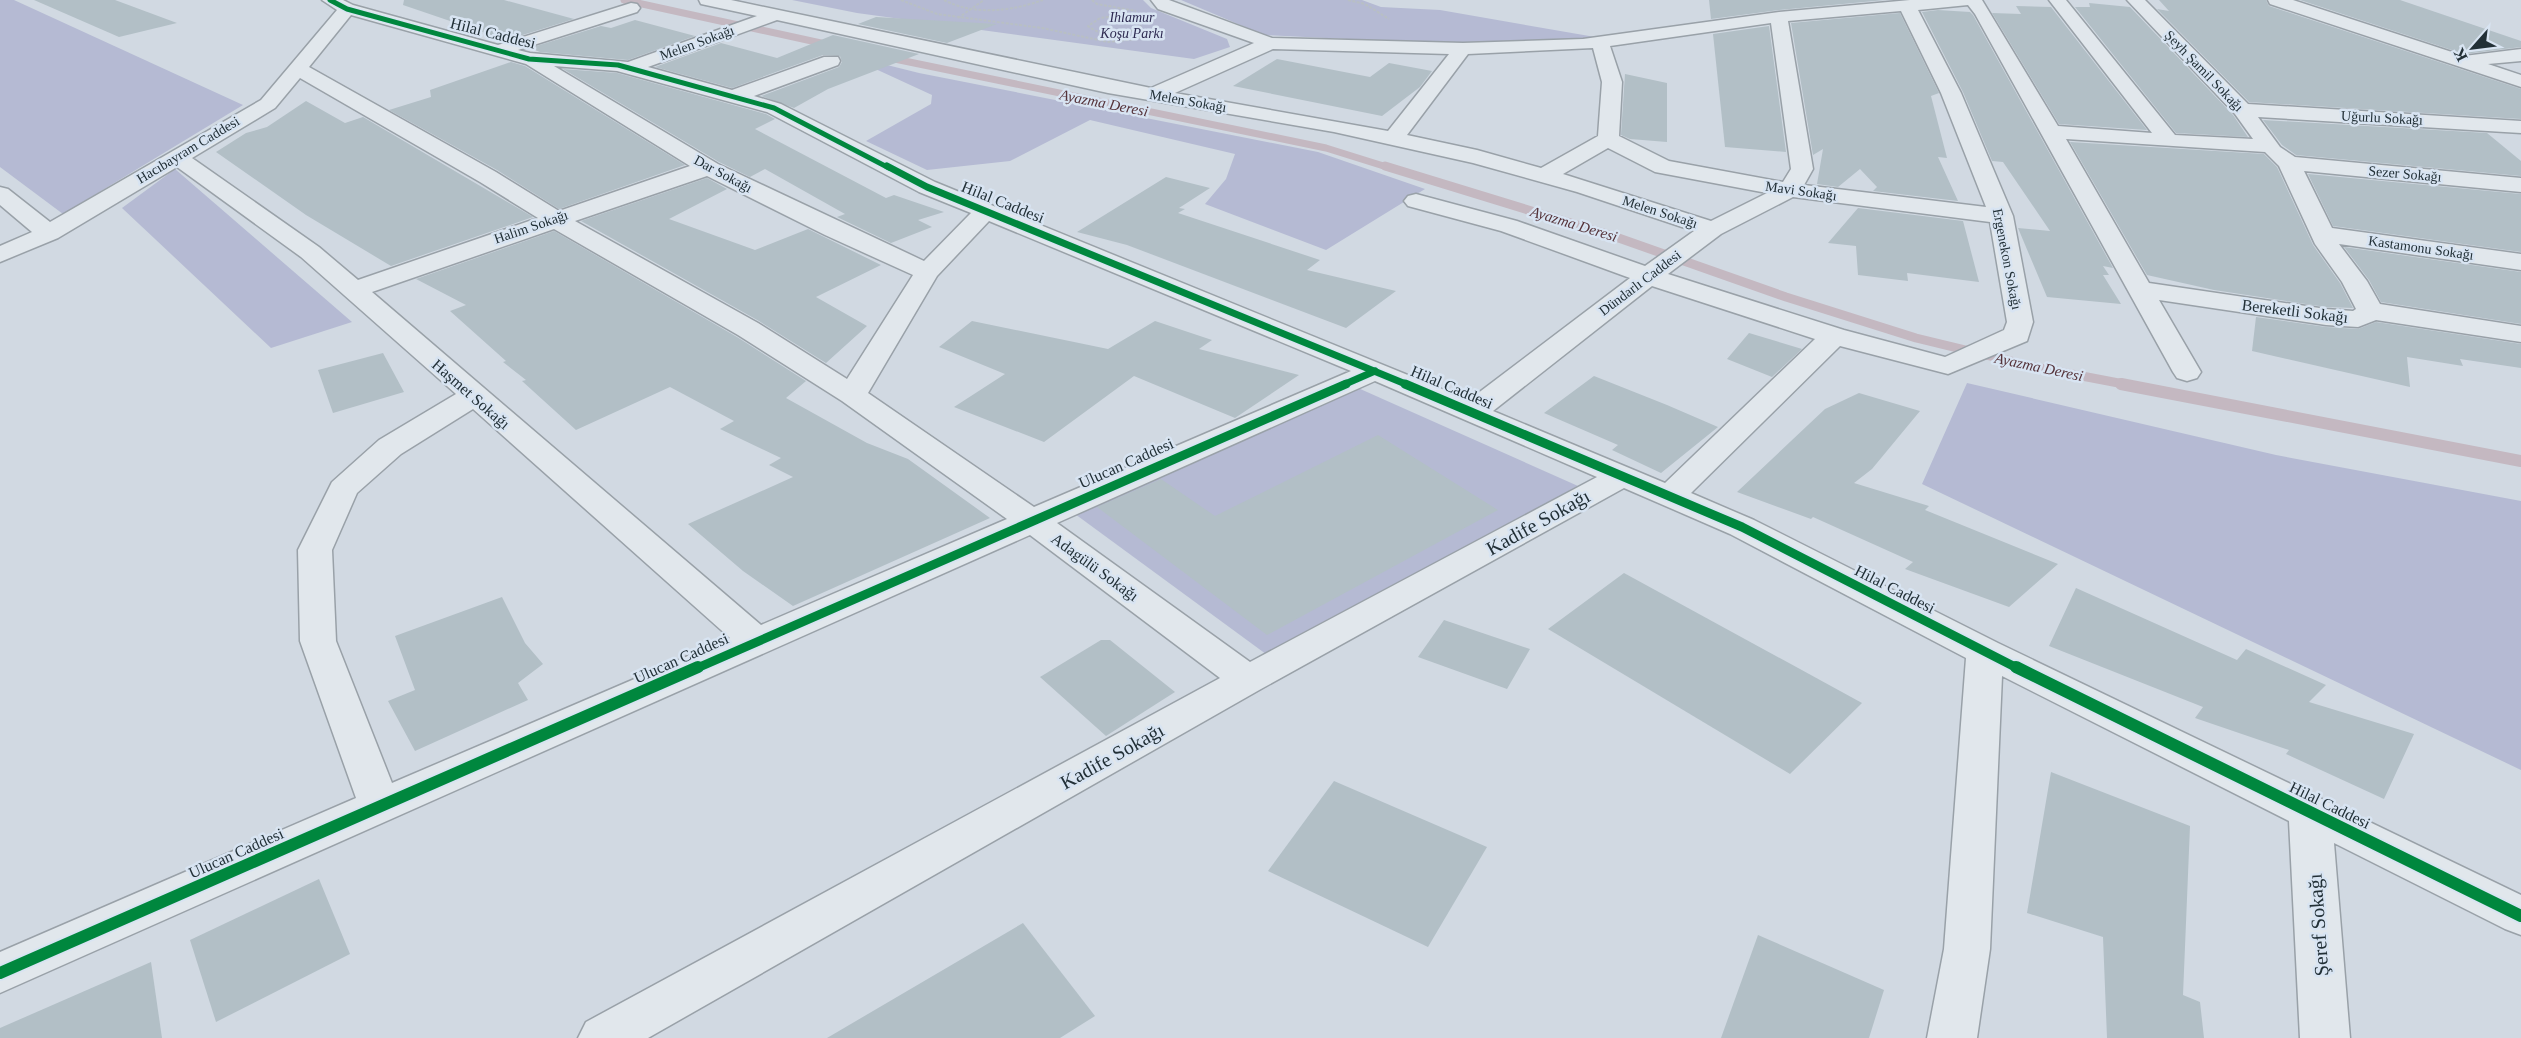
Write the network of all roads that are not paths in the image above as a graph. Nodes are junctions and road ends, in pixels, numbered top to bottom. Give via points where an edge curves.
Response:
1 (706, 0) edge
2 (1159, 0) edge
3 (1967, 0) edge
4 (1973, 0) edge
5 (2056, 0) edge
6 (2135, 0) edge
7 (2276, 0) edge
8 (2297, 0) edge
9 (339, 5) edge
10 (1908, 7) junction
11 (631, 8) dead end
12 (1779, 17) junction
13 (764, 20) junction
14 (1599, 42) junction
15 (1270, 43) junction
16 (1463, 49) junction
17 (498, 51) junction
18 (2521, 55) edge
19 (529, 59) junction
20 (2466, 60) junction
21 (831, 62) dead end
22 (297, 68) junction
23 (628, 68) junction
24 (2521, 74) edge
25 (2521, 81) edge
26 (1154, 95) junction
27 (733, 97) junction
28 (2242, 110) junction
29 (2521, 127) edge
30 (2049, 132) junction
31 (1393, 139) junction
32 (1608, 139) junction
33 (2169, 141) junction
34 (2270, 146) junction
35 (177, 157) junction
36 (2289, 163) junction
37 (710, 169) junction
38 (1544, 176) junction
39 (2521, 185) edge
40 (1790, 190) junction
41 (0, 194) edge
42 (1416, 201) dead end
43 (987, 211) junction
44 (2001, 216) junction
45 (555, 219) junction
46 (1713, 229) junction
47 (49, 233) junction
48 (2322, 234) junction
49 (0, 255) edge
50 (2521, 262) edge
51 (1665, 263) junction
52 (927, 272) junction
53 (2138, 289) junction
54 (354, 290) junction
55 (2371, 311) junction
56 (2521, 334) edge
57 (1834, 336) junction
58 (1375, 370) junction
59 (2187, 372) dead end
60 (852, 395) junction
61 (474, 396) junction
62 (1473, 412) junction
63 (1623, 476) junction
64 (1671, 495) junction
65 (1032, 521) junction
66 (757, 641) junction
67 (1985, 652) junction
68 (1248, 680) junction
69 (380, 806) junction
70 (2310, 812) junction
71 (2521, 916) edge
72 (0, 973) edge
73 (603, 1038) edge
74 (1952, 1038) edge
75 (2325, 1038) edge

1 - 13 street
2 - 15 street
3 - 10 street
4 - 30 street
5 - 33 street
6 - 28 street, Şeyh Şamil Sokağı
7 - 20 street
8 - 20 street
9 - 17 street, Hilal Caddesi
9 - 22 street, Hacıbayram Caddesi
10 - 12 street
10 - 44 street, Ergenekon Sokağı via 1951,93
11 - 17 street
12 - 14 street
12 - 40 street via 1802,169
13 - 23 street, Melen Sokağı
13 - 26 street, Melen Sokağı
14 - 16 street
14 - 32 street via 1612,82
15 - 16 street
15 - 26 street
16 - 31 street
17 - 19 street, Hilal Caddesi
18 - 20 street
19 - 23 street, Hilal Caddesi
19 - 37 street, Dar Sokağı
20 - 24 street
20 - 25 street
21 - 27 street
22 - 35 street, Hacıbayram Caddesi via 268,104
22 - 45 street, Adagülü Sokağı
23 - 27 street, Hilal Caddesi
26 - 31 street, Melen Sokağı
27 - 43 street, Hilal Caddesi via 774,108 927,187
28 - 29 street, Uğurlu Sokağı
28 - 34 street, Şeyh Şamil Sokağı
30 - 33 street
30 - 53 street
31 - 38 street, Melen Sokağı
32 - 38 street
32 - 40 street, Mavi Sokağı via 1663,168
33 - 34 street
34 - 36 street, Şeyh Şamil Sokağı
35 - 47 street, Hacıbayram Caddesi
35 - 54 street, Haşmet Sokağı via 310,252
36 - 39 street, Sezer Sokağı
36 - 48 street, Şeyh Şamil Sokağı
37 - 45 street, Halim Sokağı
37 - 52 street, Dar Sokağı
38 - 46 street, Melen Sokağı
40 - 44 street, Mavi Sokağı
40 - 46 street, Dündarlı Caddesi
41 - 47 street
42 - 51 street, Ergenekon Sokağı
43 - 52 street
43 - 58 street, Hilal Caddesi
44 - 57 street, Ergenekon Sokağı via 2020,322 2017,334 1948,366
45 - 54 street, Halim Sokağı
45 - 60 street, Adagülü Sokağı via 748,329
46 - 51 street, Dündarlı Caddesi
47 - 49 street, Hacıbayram Caddesi
48 - 50 street, Kastamonu Sokağı
48 - 55 street, Şeyh Şamil Sokağı
51 - 57 street, Ergenekon Sokağı
51 - 62 street, Dündarlı Caddesi
52 - 60 street
53 - 55 street, Bereketli Sokağı via 2326,318 2358,319
53 - 59 street
54 - 61 street, Haşmet Sokağı
55 - 56 street, Bereketli Sokağı
57 - 64 street
58 - 62 street, Hilal Caddesi
58 - 65 street, Ulucan Caddesi
60 - 65 street, Adagülü Sokağı
61 - 66 street, Haşmet Sokağı
61 - 69 street via 390,447 344,489 315,550 318,641
62 - 63 street, Hilal Caddesi
63 - 64 street, Hilal Caddesi
63 - 68 street, Kadife Sokağı
64 - 67 street, Hilal Caddesi via 1742,527
65 - 66 street, Ulucan Caddesi
65 - 68 street, Adagülü Sokağı
66 - 69 street, Ulucan Caddesi
67 - 70 street, Hilal Caddesi
67 - 74 street via 1967,948
68 - 73 street, Kadife Sokağı
69 - 72 street, Ulucan Caddesi
70 - 71 street, Hilal Caddesi
70 - 75 street, Şeref Sokağı

